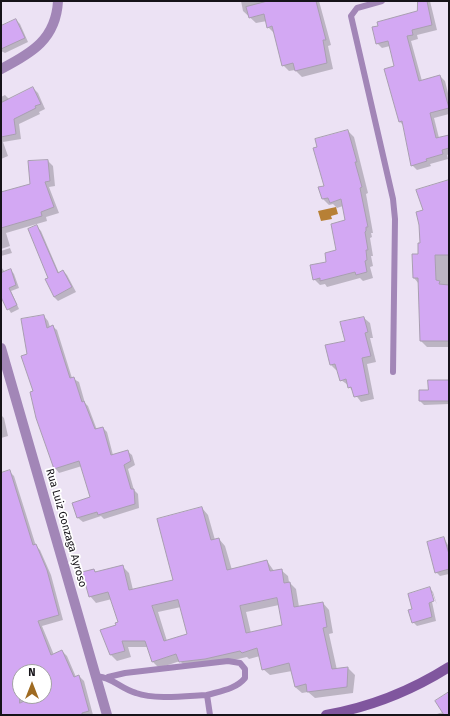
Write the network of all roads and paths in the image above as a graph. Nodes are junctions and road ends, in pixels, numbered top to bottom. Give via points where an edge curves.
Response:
1 (58, 1) edge
2 (382, 1) edge
3 (1, 69) edge
4 (1, 348) edge
5 (393, 372) dead end
6 (449, 667) edge
7 (96, 676) junction
8 (108, 677) junction
9 (208, 695) junction
10 (107, 715) edge
11 (210, 715) edge
12 (326, 715) edge

1 - 3 street via 56,19 41,44 28,55
2 - 5 lane via 357,8 351,16 393,199
4 - 7 street, Rua Luiz Gonzaga Ayroso
6 - 12 main road via 428,680 378,703
7 - 8 lane
7 - 10 street, Rua Luiz Gonzaga Ayroso
8 - 9 lane via 137,694
8 - 9 lane via 124,673 228,662 240,663 245,678 241,684
9 - 11 lane

